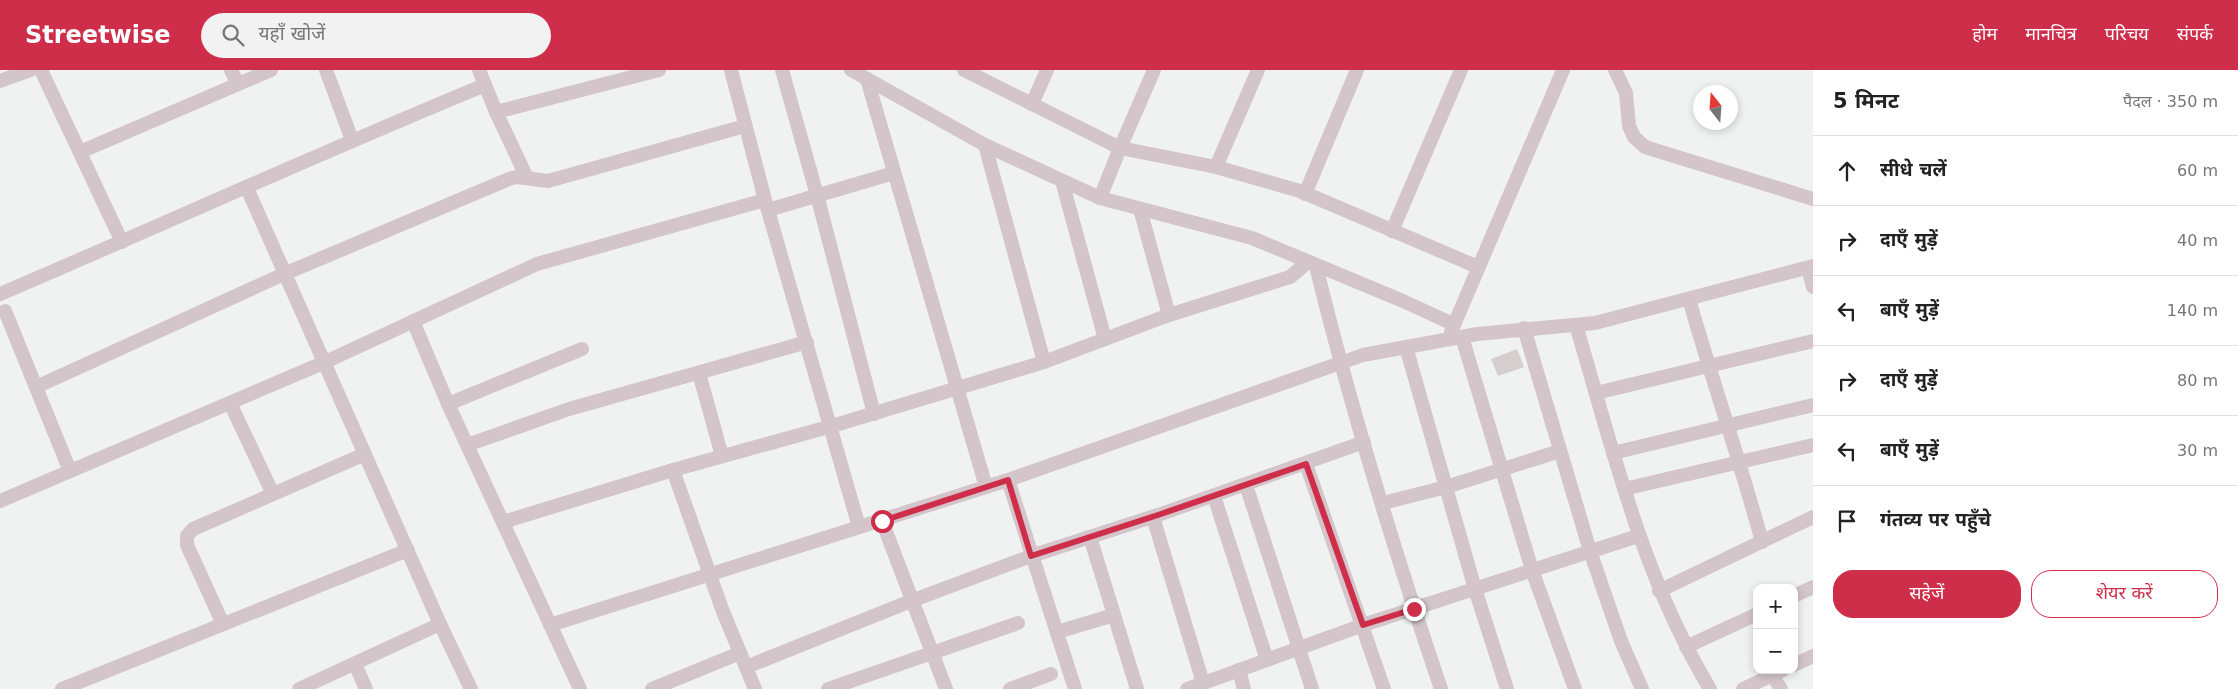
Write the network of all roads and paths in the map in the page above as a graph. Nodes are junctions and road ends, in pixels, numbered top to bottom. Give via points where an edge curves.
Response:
1 (31, 70) edge
2 (41, 70) edge
3 (231, 70) edge
4 (271, 70) edge
5 (326, 70) edge
6 (479, 70) edge
7 (659, 70) edge
8 (731, 70) edge
9 (782, 70) edge
10 (851, 70) edge
11 (964, 70) edge
12 (1047, 70) edge
13 (1154, 70) edge
14 (1258, 70) edge
15 (1357, 70) edge
16 (1461, 70) edge
17 (1564, 70) edge
18 (1615, 70) edge
19 (866, 79) junction
20 (0, 81) edge
21 (238, 84) junction
22 (485, 85) junction
23 (1032, 104) junction
24 (496, 112) junction
25 (745, 126) junction
26 (352, 140) junction
27 (986, 145) junction
28 (1120, 148) junction
29 (80, 152) junction
30 (1216, 167) junction
31 (894, 173) junction
32 (527, 178) junction
33 (1062, 180) junction
34 (247, 188) junction
35 (1305, 194) junction
36 (817, 195) junction
37 (1100, 198) junction
38 (1813, 199) edge
39 (767, 205) junction
40 (1140, 209) junction
41 (1392, 231) junction
42 (122, 242) junction
43 (1312, 264) junction
44 (1478, 267) junction
45 (1810, 267) edge
46 (284, 274) junction
47 (1813, 287) edge
48 (0, 294) edge
49 (1689, 299) junction
50 (5, 311) dead end
51 (1169, 315) junction
52 (413, 321) junction
53 (1453, 324) junction
54 (1576, 325) junction
55 (1524, 328) junction
56 (1455, 338) junction
57 (1105, 339) junction
58 (1813, 341) edge
59 (807, 342) junction
60 (1406, 347) junction
61 (582, 348) dead end
62 (324, 362) junction
63 (1044, 362) junction
64 (1340, 363) junction
65 (1708, 366) junction
66 (699, 373) junction
67 (36, 387) junction
68 (956, 390) junction
69 (1596, 393) junction
70 (230, 403) junction
71 (448, 404) junction
72 (1813, 405) edge
73 (874, 414) junction
74 (832, 426) junction
75 (1729, 426) junction
76 (1364, 442) junction
77 (467, 445) junction
78 (1813, 445) edge
79 (1560, 451) junction
80 (1613, 453) junction
81 (364, 454) junction
82 (722, 456) junction
83 (1740, 462) junction
84 (1306, 464) junction
85 (673, 470) junction
86 (1502, 470) junction
87 (70, 471) junction
88 (1008, 480) junction
89 (1246, 485) junction
90 (986, 487) junction
91 (1446, 487) junction
92 (1624, 489) junction
93 (273, 494) junction
94 (1214, 496) junction
95 (0, 501) edge
96 (1382, 504) junction
97 (1152, 517) junction
98 (1813, 517) edge
99 (882, 521) junction
100 (503, 522) junction
101 (859, 527) junction
102 (1638, 536) junction
103 (1090, 537) junction
104 (1762, 542) junction
105 (408, 550) junction
106 (1590, 551) junction
107 (1031, 556) junction
108 (1532, 570) junction
109 (710, 575) junction
110 (1813, 587) edge
111 (1475, 589) junction
112 (1659, 591) junction
113 (1798, 594) edge
114 (912, 601) junction
115 (1414, 609) junction
116 (1114, 615) junction
117 (1753, 616) edge
118 (1018, 622) dead end
119 (223, 624) junction
120 (440, 624) junction
121 (550, 625) junction
122 (1363, 625) junction
123 (1057, 632) junction
124 (1298, 648) junction
125 (1686, 648) junction
126 (931, 652) junction
127 (740, 653) junction
128 (1813, 656) edge
129 (1267, 660) junction
130 (1798, 663) edge
131 (355, 664) junction
132 (746, 667) junction
133 (1239, 670) junction
134 (1051, 674) dead end
135 (1775, 674) edge
136 (1777, 674) edge
137 (1203, 683) junction
138 (63, 689) edge
139 (299, 689) edge
140 (366, 689) edge
141 (471, 689) edge
142 (580, 689) edge
143 (652, 689) edge
144 (755, 689) edge
145 (828, 689) edge
146 (946, 689) edge
147 (1010, 689) edge
148 (1075, 689) edge
149 (1137, 689) edge
150 (1187, 689) edge
151 (1244, 689) edge
152 (1312, 689) edge
153 (1384, 689) edge
154 (1441, 689) edge
155 (1507, 689) edge
156 (1575, 689) edge
157 (1642, 689) edge
158 (1710, 689) edge
159 (1743, 689) edge
160 (1781, 689) edge

1 - 20 street
2 - 29 street
3 - 21 street
4 - 21 street
5 - 26 street
6 - 22 street
7 - 24 street
8 - 25 street
9 - 36 street
10 - 19 street
11 - 23 street
12 - 23 street
13 - 28 street
14 - 30 street
15 - 35 street
16 - 41 street
17 - 44 street
18 - 38 street via 1626,93 1629,126 1634,137 1645,147
19 - 27 street
19 - 31 street
21 - 29 street
22 - 24 street
22 - 26 street
23 - 28 street
24 - 32 street
25 - 32 street via 548,181
25 - 39 street
26 - 34 street
27 - 33 street
27 - 63 street
28 - 30 street
28 - 37 street
29 - 42 street
30 - 35 street
31 - 36 street
31 - 68 street
32 - 46 street via 509,179
33 - 37 street
33 - 57 street
34 - 42 street
34 - 46 street
35 - 41 street
36 - 39 street
36 - 73 street
37 - 40 street
39 - 52 street via 537,264
39 - 59 street
40 - 43 street via 1252,238
40 - 51 street
41 - 44 street
42 - 48 street
43 - 51 street via 1290,277
43 - 53 street
43 - 64 street
44 - 53 street
45 - 47 street
45 - 49 street
46 - 62 street
46 - 67 street
49 - 54 street
49 - 65 street
50 - 67 street
51 - 57 street
52 - 62 street
52 - 71 street
53 - 56 street
54 - 55 street
54 - 69 street
55 - 56 street
55 - 79 street
56 - 60 street
56 - 86 street
57 - 63 street
58 - 65 street
59 - 66 street
59 - 74 street
60 - 64 street
60 - 91 street
61 - 71 street
62 - 70 street
62 - 81 street
63 - 68 street
64 - 76 street
64 - 88 street
65 - 69 street
65 - 75 street
66 - 77 street via 569,409
66 - 82 street
67 - 87 street
68 - 73 street
68 - 90 street
69 - 80 street
70 - 87 street
70 - 93 street
71 - 77 street
72 - 75 street
73 - 74 street
74 - 82 street
74 - 101 street
75 - 80 street
75 - 83 street
76 - 84 street
76 - 96 street
77 - 100 street
78 - 83 street
79 - 86 street
79 - 106 street
80 - 92 street
81 - 93 street
81 - 105 street
82 - 85 street
83 - 92 street
83 - 104 street
84 - 89 street
84 - 122 street
85 - 100 street
85 - 109 street
86 - 91 street
86 - 108 street
87 - 95 street
88 - 90 street
88 - 107 street
89 - 94 street
89 - 124 street
90 - 99 street
91 - 96 street
91 - 111 street
92 - 102 street
93 - 119 street via 193,528 187,536 187,544
94 - 97 street
94 - 129 street
96 - 115 street
97 - 103 street
97 - 137 street
98 - 104 street
99 - 101 street
99 - 114 street
100 - 121 street
101 - 109 street
102 - 106 street
102 - 112 street
103 - 107 street
103 - 116 street
104 - 112 street
105 - 119 street
105 - 120 street
106 - 108 street
106 - 157 street via 1621,641
107 - 114 street
107 - 123 street
108 - 111 street
108 - 156 street
109 - 121 street
109 - 127 street
110 - 113 street
111 - 115 street
111 - 155 street
112 - 125 street
114 - 126 street
114 - 132 street
115 - 122 street
115 - 154 street
116 - 123 street
116 - 149 street
117 - 125 street
118 - 126 street
119 - 138 street
120 - 131 street
120 - 141 street
121 - 142 street
122 - 124 street
122 - 153 street
123 - 148 street
124 - 129 street
124 - 152 street
125 - 158 street
126 - 145 street
126 - 146 street
127 - 132 street
127 - 143 street
128 - 130 street
129 - 133 street
131 - 139 street
131 - 140 street
132 - 144 street
133 - 137 street
133 - 151 street
134 - 147 street
135 - 159 street
136 - 160 street
137 - 150 street

